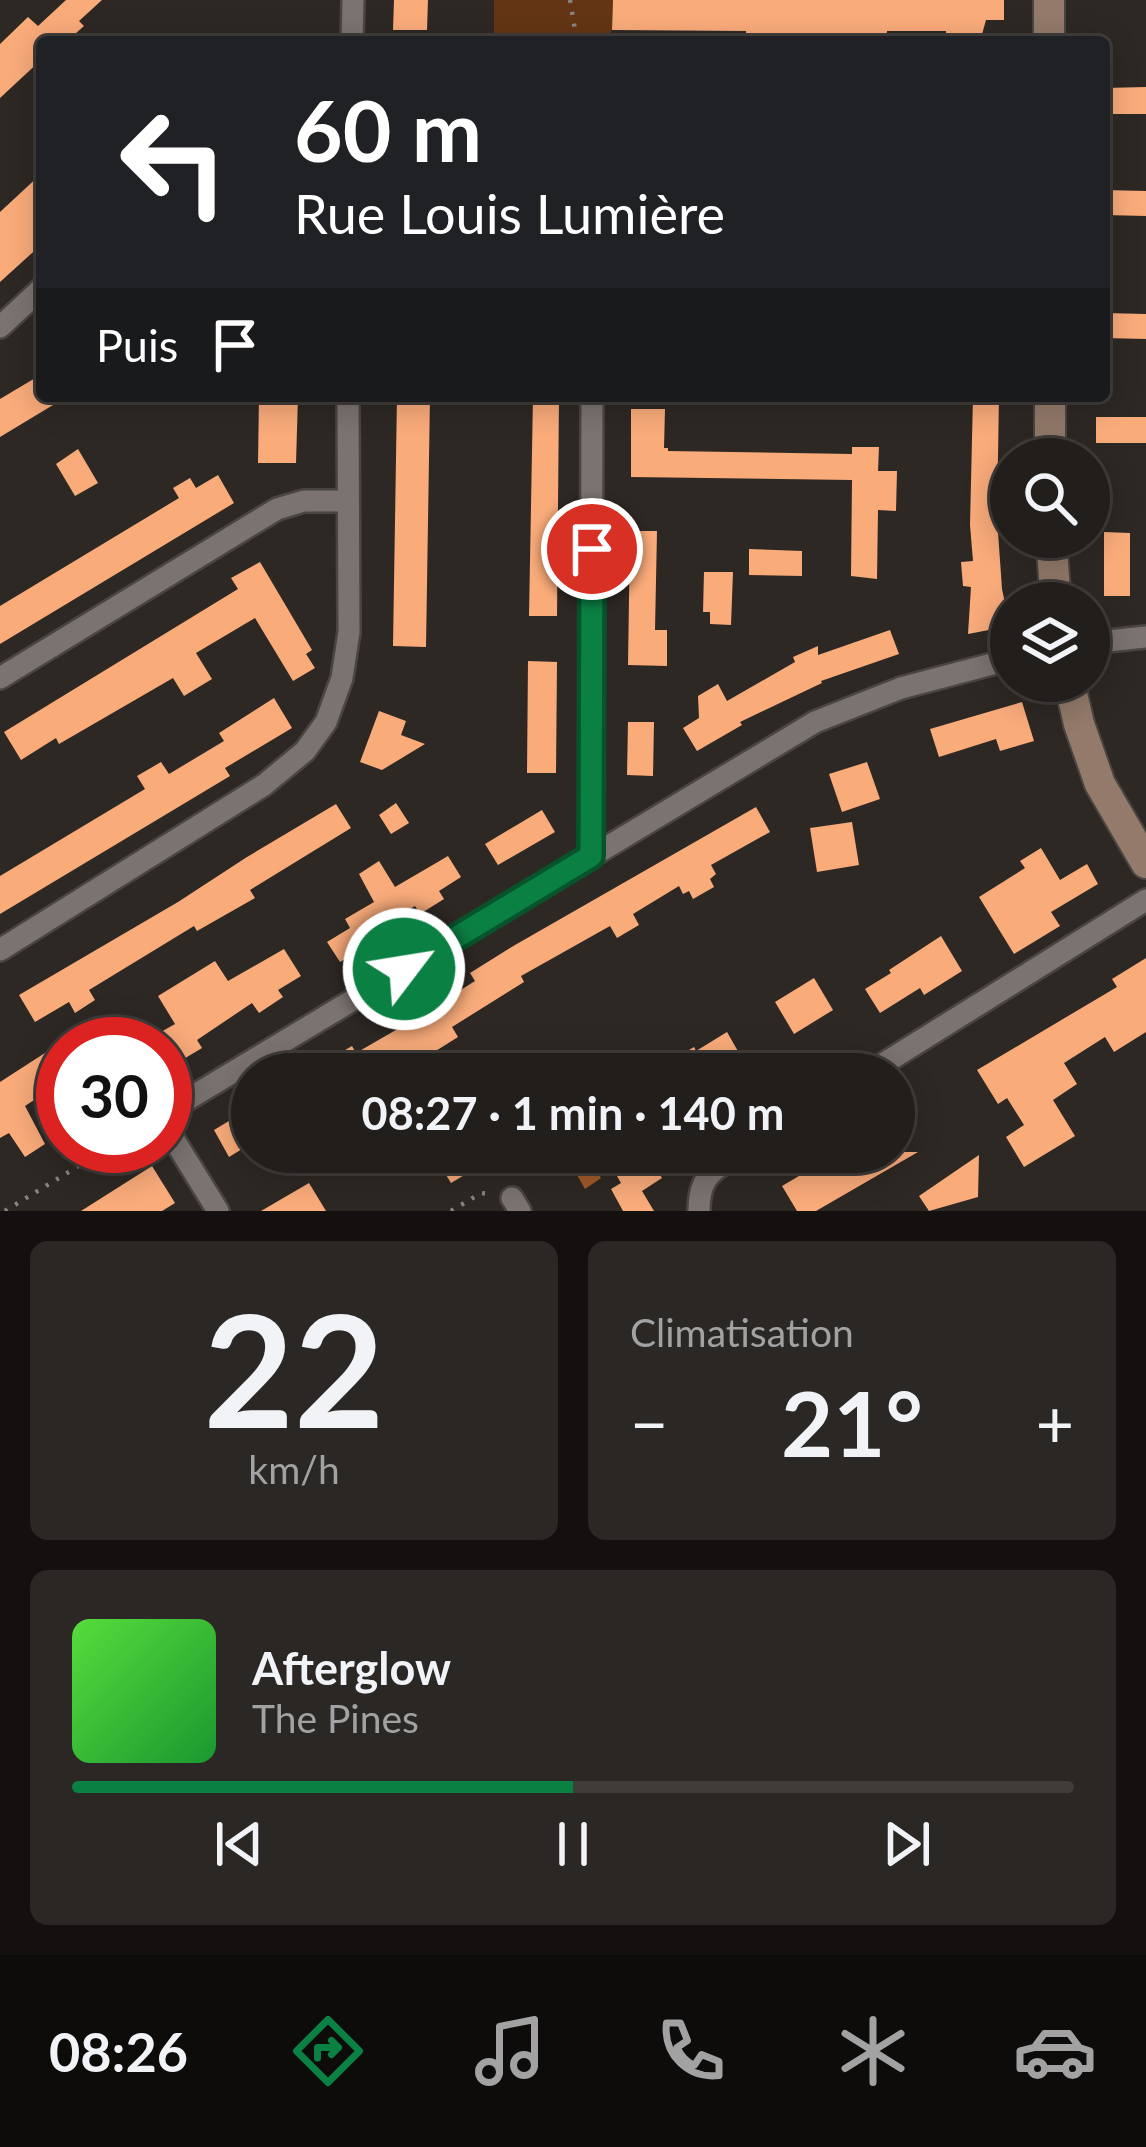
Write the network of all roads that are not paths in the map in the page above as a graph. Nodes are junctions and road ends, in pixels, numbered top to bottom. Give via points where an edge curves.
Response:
1 (353, 0) edge
2 (1048, 0) edge
3 (352, 36) edge
4 (1049, 36) edge
5 (36, 294) edge
6 (0, 327) edge
7 (348, 402) edge
8 (592, 402) edge
9 (1050, 402) edge
10 (1050, 438) edge
11 (347, 501) junction
12 (1146, 637) edge
13 (1110, 641) edge
14 (990, 665) edge
15 (0, 678) edge
16 (1074, 702) edge
17 (591, 856) junction
18 (1146, 863) edge
19 (1146, 900) edge
20 (0, 950) edge
21 (900, 1053) edge
22 (192, 1097) edge
23 (192, 1169) edge
24 (710, 1173) edge
25 (218, 1211) edge
26 (699, 1211) edge

1 - 3 street
2 - 4 street
5 - 6 street
7 - 11 street
8 - 17 street
9 - 10 street
11 - 15 street via 277,509
11 - 20 street via 342,678 305,751 264,785
12 - 13 street
14 - 17 street via 815,722
16 - 18 street via 1100,784
17 - 22 street
19 - 21 street
23 - 25 street
24 - 26 street

